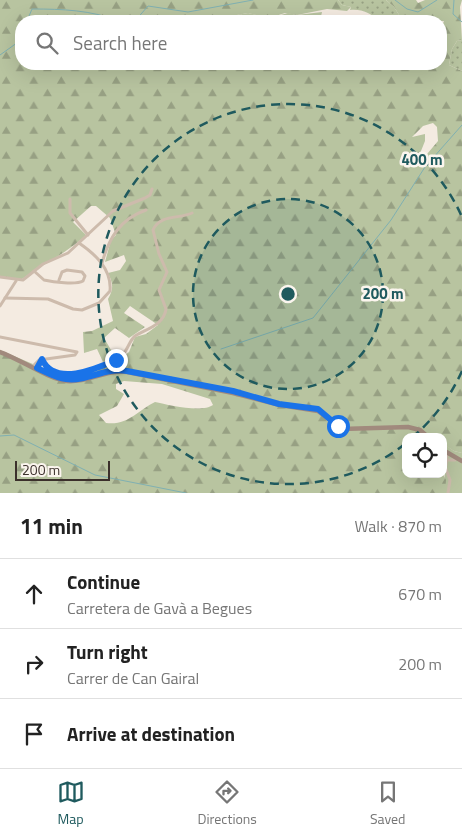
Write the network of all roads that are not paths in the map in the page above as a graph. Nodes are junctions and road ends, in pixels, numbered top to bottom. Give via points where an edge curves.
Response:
1 (152, 189) dead end
2 (70, 200) dead end
3 (146, 210) dead end
4 (192, 213) dead end
5 (88, 235) junction
6 (79, 243) junction
7 (102, 263) junction
8 (34, 271) junction
9 (0, 277) edge
10 (59, 280) junction
11 (16, 281) junction
12 (5, 298) junction
13 (0, 306) edge
14 (0, 337) edge
15 (0, 352) edge
16 (42, 359) junction
17 (37, 368) junction
18 (424, 433) edge
19 (447, 457) edge
20 (447, 457) edge
21 (462, 462) edge
22 (447, 471) edge
23 (448, 493) edge

1 - 5 street via 145,198 113,211
2 - 5 street via 70,213
3 - 7 street via 134,216 111,237
4 - 16 street via 170,217 152,230 167,272 159,290 166,309 162,318 133,338 120,357 95,368 61,374 49,369
5 - 6 street
6 - 7 street via 98,256
6 - 8 street
7 - 12 street via 110,291 94,307 73,310 48,300
8 - 10 street via 44,280
8 - 11 street via 24,280
9 - 11 street
10 - 10 street via 62,272 67,270 79,271 85,276 83,282 77,284
11 - 12 street
12 - 13 street
14 - 16 street via 75,350 77,355
15 - 17 main road
16 - 17 street
17 - 18 main road via 65,381 127,372 318,411 342,429 408,427
19 - 21 main road
20 - 21 main road
22 - 23 street via 450,480

